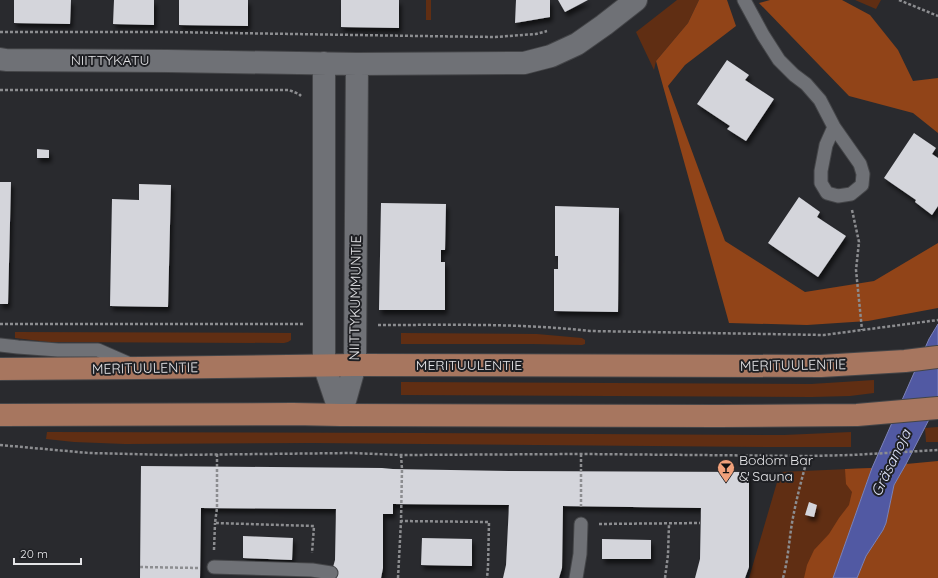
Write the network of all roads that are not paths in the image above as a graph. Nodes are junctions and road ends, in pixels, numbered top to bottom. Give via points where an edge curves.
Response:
1 (636, 0) edge
2 (744, 0) edge
3 (0, 59) edge
4 (324, 63) junction
5 (357, 64) junction
6 (834, 127) junction
7 (0, 345) edge
8 (938, 357) edge
9 (324, 365) junction
10 (355, 365) junction
11 (0, 368) edge
12 (141, 368) junction
13 (938, 408) edge
14 (0, 415) edge
15 (341, 415) junction
16 (581, 524) road end
17 (214, 567) road end
18 (331, 573) dead end
19 (576, 578) edge

1 - 5 street via 577,44 551,56 524,63
2 - 6 lane via 779,60 820,100
3 - 4 street, NIITTYKATU
4 - 5 street
4 - 9 street
5 - 10 street, NIITTYKUMMUNTIE
6 - 6 lane via 826,145 821,183 827,193 838,196 851,194 862,186 863,174 860,164
7 - 12 lane via 58,350 98,350
8 - 10 main road, MERITUULENTIE via 821,366
9 - 10 main road, MERITUULENTIE
9 - 12 main road, MERITUULENTIE
9 - 15 street
10 - 15 street, NIITTYKUMMUNTIE
11 - 12 main road, MERITUULENTIE
13 - 15 main road via 856,415
14 - 15 main road
16 - 19 lane
17 - 18 lane via 312,570

